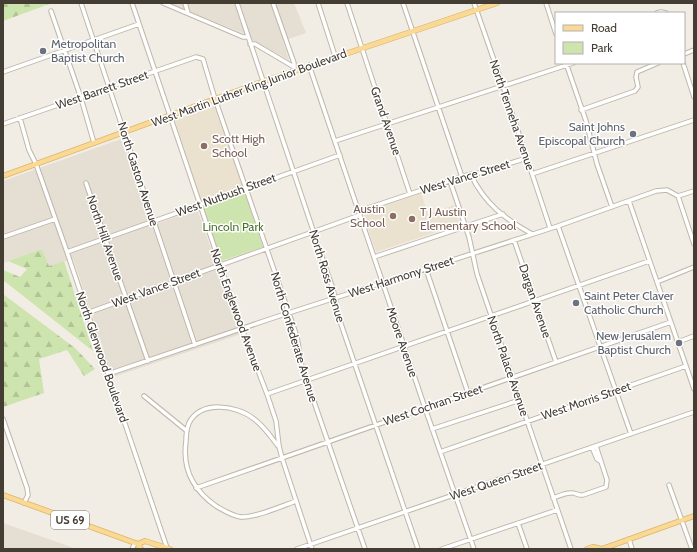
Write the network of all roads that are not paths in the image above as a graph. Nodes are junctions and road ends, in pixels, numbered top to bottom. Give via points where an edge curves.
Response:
1 (81, 3) edge
2 (132, 3) edge
3 (163, 3) edge
4 (185, 3) edge
5 (237, 3) edge
6 (273, 3) edge
7 (318, 3) edge
8 (347, 3) edge
9 (403, 3) edge
10 (474, 3) edge
11 (497, 3) edge
12 (546, 3) edge
13 (476, 10) junction
14 (51, 11) dead end
15 (188, 14) junction
16 (139, 24) junction
17 (412, 31) junction
18 (555, 31) edge
19 (248, 37) junction
20 (93, 40) junction
21 (250, 44) junction
22 (362, 48) junction
23 (64, 50) junction
24 (336, 56) junction
25 (202, 58) joint
26 (566, 64) edge
27 (656, 64) edge
28 (682, 64) edge
29 (309, 65) junction
30 (294, 68) junction
31 (3, 71) edge
32 (156, 71) junction
33 (262, 82) junction
34 (503, 86) junction
35 (109, 88) junction
36 (694, 97) edge
37 (81, 98) junction
38 (216, 99) junction
39 (438, 108) junction
40 (581, 110) junction
41 (170, 116) junction
42 (20, 118) junction
43 (694, 120) edge
44 (3, 124) edge
45 (387, 124) junction
46 (124, 132) junction
47 (335, 140) junction
48 (94, 143) junction
49 (594, 154) junction
50 (340, 155) junction
51 (527, 158) junction
52 (36, 164) junction
53 (293, 171) junction
54 (532, 174) junction
55 (471, 175) junction
56 (3, 176) edge
57 (462, 177) junction
58 (450, 181) junction
59 (86, 183) dead end
60 (247, 188) junction
61 (694, 191) edge
62 (410, 194) junction
63 (678, 196) junction
64 (630, 201) junction
65 (200, 205) junction
66 (612, 207) junction
67 (359, 213) junction
68 (503, 214) junction
69 (55, 219) junction
70 (153, 222) junction
71 (558, 226) junction
72 (466, 227) junction
73 (550, 228) junction
74 (314, 232) junction
75 (532, 234) junction
76 (3, 237) edge
77 (105, 239) junction
78 (514, 240) junction
79 (694, 244) edge
80 (267, 248) junction
81 (67, 252) junction
82 (473, 254) junction
83 (374, 257) junction
84 (649, 260) junction
85 (220, 265) junction
86 (694, 268) edge
87 (426, 269) junction
88 (174, 282) junction
89 (382, 282) junction
90 (657, 282) junction
91 (579, 285) junction
92 (335, 298) junction
93 (127, 299) junction
94 (535, 301) junction
95 (87, 313) junction
96 (289, 314) junction
97 (491, 316) junction
98 (671, 322) junction
99 (242, 329) junction
100 (447, 331) junction
101 (694, 336) edge
102 (678, 342) junction
103 (195, 345) junction
104 (404, 346) junction
105 (600, 346) junction
106 (148, 361) junction
107 (354, 362) junction
108 (556, 362) junction
109 (686, 366) junction
110 (108, 374) junction
111 (512, 377) junction
112 (306, 379) junction
113 (694, 389) edge
114 (615, 391) junction
115 (468, 393) junction
116 (267, 394) junction
117 (144, 396) dead end
118 (520, 400) junction
119 (425, 408) junction
120 (694, 412) edge
121 (3, 419) edge
122 (527, 422) junction
123 (376, 425) junction
124 (432, 428) junction
125 (187, 431) junction
126 (631, 434) junction
127 (327, 442) junction
128 (278, 446) junction
129 (594, 447) junction
130 (440, 452) junction
131 (282, 458) junction
132 (541, 465) junction
133 (669, 485) dead end
134 (196, 488) junction
135 (3, 495) edge
136 (455, 495) junction
137 (554, 498) junction
138 (296, 501) junction
139 (24, 503) junction
140 (557, 510) junction
141 (406, 511) junction
142 (694, 516) edge
143 (681, 520) junction
144 (518, 523) junction
145 (357, 528) junction
146 (471, 539) junction
147 (629, 539) junction
148 (137, 544) junction
149 (311, 544) junction
150 (132, 549) edge
151 (141, 549) edge
152 (168, 549) edge
153 (297, 549) edge
154 (312, 549) edge
155 (364, 549) edge
156 (418, 549) edge
157 (442, 549) edge
158 (474, 549) edge
159 (527, 549) edge
160 (571, 549) edge
161 (587, 549) edge
162 (602, 549) edge
163 (632, 549) edge
164 (692, 549) edge

1 - 20 street, North Gaston Avenue
2 - 16 street, North Englewood Avenue
3 - 15 street
4 - 15 street
5 - 19 street, North Ross Avenue
6 - 30 street
7 - 24 street
8 - 22 street, Grand Avenue
9 - 17 street
10 - 13 street, North Tenneha Avenue
11 - 13 main road, West Martin Luther King Junior Boulevard
12 - 18 street
13 - 17 main road, West Martin Luther King Junior Boulevard
13 - 34 street, North Tenneha Avenue
14 - 23 street
15 - 19 street
16 - 20 street
16 - 32 street, North Englewood Avenue
17 - 22 main road, West Martin Luther King Junior Boulevard
17 - 39 street
19 - 21 street, North Ross Avenue
20 - 23 street
20 - 35 street, North Gaston Avenue
21 - 30 street via 255,44
21 - 33 street, North Ross Avenue
22 - 24 main road, West Martin Luther King Junior Boulevard
22 - 45 street, Grand Avenue
23 - 31 street
23 - 37 street
24 - 29 main road, West Martin Luther King Junior Boulevard
25 - 32 street, West Barrett Street via 196,57
25 - 38 street, North Confederate Avenue
26 - 34 street
26 - 40 street
27 - 40 street via 637,72 638,87 635,91
28 - 36 street
29 - 30 main road, West Martin Luther King Junior Boulevard
29 - 47 street, Moore Avenue
30 - 33 main road, West Martin Luther King Junior Boulevard
32 - 35 street, West Barrett Street
32 - 41 street, North Englewood Avenue
33 - 38 main road, West Martin Luther King Junior Boulevard
33 - 53 street, North Ross Avenue
34 - 39 street
34 - 51 street, North Tenneha Avenue
35 - 37 street, West Barrett Street
35 - 46 street, North Gaston Avenue
37 - 42 street, West Barrett Street
37 - 48 street
38 - 41 main road, West Martin Luther King Junior Boulevard
38 - 60 street, North Confederate Avenue
39 - 45 street
39 - 57 street
40 - 49 street
41 - 46 main road, West Martin Luther King Junior Boulevard
41 - 65 street, North Englewood Avenue
42 - 44 street, West Barrett Street
42 - 52 street, North Glenwood Boulevard via 29,150
43 - 49 street
45 - 47 street
45 - 62 street, Grand Avenue
46 - 48 main road, West Martin Luther King Junior Boulevard
46 - 70 street, North Gaston Avenue
47 - 50 street, Moore Avenue
48 - 52 main road, West Martin Luther King Junior Boulevard
49 - 54 street
49 - 66 street
50 - 53 street, West Nutbush Street
50 - 67 street, Moore Avenue
51 - 54 street, North Tenneha Avenue
51 - 55 street, West Vance Street
52 - 56 main road, West Martin Luther King Junior Boulevard
52 - 69 street, North Glenwood Boulevard
53 - 60 street, West Nutbush Street
53 - 74 street, North Ross Avenue
54 - 73 street, North Tenneha Avenue
55 - 57 street, West Vance Street
55 - 68 street via 487,201
57 - 58 street, West Vance Street
58 - 62 street, West Vance Street
58 - 72 street, North Palace Avenue
59 - 77 street, North Hill Avenue
60 - 65 street, West Nutbush Street
60 - 80 street, North Confederate Avenue
61 - 63 street
62 - 67 street, West Vance Street
63 - 64 street, West Harmony Street via 661,190
63 - 79 street
64 - 66 street, West Harmony Street
64 - 84 street
65 - 70 street, West Nutbush Street
65 - 85 street, North Englewood Avenue
66 - 71 street, West Harmony Street
67 - 74 street, West Vance Street
67 - 83 street, Moore Avenue
68 - 72 street
68 - 75 street
69 - 76 street
69 - 81 street, North Glenwood Boulevard
70 - 77 street, West Nutbush Street
70 - 88 street, North Gaston Avenue
71 - 73 street, West Harmony Street
71 - 91 street
72 - 82 street, North Palace Avenue
72 - 83 street
73 - 75 street, West Harmony Street
74 - 80 street, West Vance Street
74 - 92 street, North Ross Avenue
75 - 78 street, West Harmony Street
77 - 81 street, West Nutbush Street
77 - 93 street, North Hill Avenue
78 - 82 street, West Harmony Street
78 - 94 street, Dargan Avenue
80 - 85 street, West Vance Street
80 - 96 street, North Confederate Avenue
81 - 95 street, North Glenwood Boulevard
82 - 87 street, West Harmony Street
82 - 97 street, North Palace Avenue
83 - 89 street, Moore Avenue
84 - 90 street
84 - 91 street
85 - 88 street, West Vance Street
85 - 99 street, North Englewood Avenue
86 - 90 street
87 - 89 street, West Harmony Street
87 - 100 street
88 - 93 street, West Vance Street
88 - 103 street, North Gaston Avenue
89 - 92 street, West Harmony Street
89 - 104 street, Moore Avenue
90 - 98 street
91 - 94 street
91 - 105 street
92 - 96 street, West Harmony Street
92 - 107 street, North Ross Avenue
93 - 95 street, West Vance Street
93 - 106 street, North Hill Avenue
94 - 97 street
94 - 108 street, Dargan Avenue
95 - 110 street, North Glenwood Boulevard
96 - 99 street, West Harmony Street
96 - 112 street, North Confederate Avenue
97 - 100 street
97 - 111 street, North Palace Avenue
98 - 102 street
98 - 105 street, West Cochran Street
99 - 103 street, West Harmony Street
99 - 116 street, North Englewood Avenue
100 - 104 street
100 - 115 street
101 - 102 street
102 - 109 street
103 - 106 street, West Harmony Street
104 - 107 street
104 - 119 street, Moore Avenue
105 - 108 street, West Cochran Street
105 - 114 street
106 - 110 street, West Harmony Street
107 - 112 street
107 - 123 street, North Ross Avenue
108 - 111 street, West Cochran Street
109 - 113 street
109 - 114 street, West Morris Street
110 - 152 street, North Glenwood Boulevard
111 - 115 street, West Cochran Street
111 - 118 street, North Palace Avenue
112 - 116 street
112 - 127 street, North Confederate Avenue
114 - 122 street, West Morris Street
114 - 126 street
115 - 119 street, West Cochran Street
116 - 128 street, North Englewood Avenue via 276,421
117 - 125 street
118 - 122 street, North Palace Avenue
118 - 124 street
119 - 123 street, West Cochran Street
119 - 124 street, Moore Avenue
120 - 126 street, West Queen Street
121 - 139 street via 27,488 28,495
122 - 130 street, West Morris Street
122 - 132 street, North Palace Avenue
123 - 127 street, West Cochran Street
123 - 141 street, North Ross Avenue
124 - 130 street, Moore Avenue
125 - 128 street via 189,423 198,414 210,408 226,407 241,411 255,419
125 - 134 street via 186,465
126 - 129 street, West Queen Street
127 - 131 street, West Cochran Street
127 - 145 street, North Confederate Avenue
128 - 131 street, North Englewood Avenue
129 - 132 street, West Queen Street
129 - 137 street via 607,480 606,487 580,496 571,492
130 - 136 street, Moore Avenue
131 - 134 street, West Cochran Street
131 - 138 street, North Englewood Avenue
132 - 136 street, West Queen Street
132 - 137 street, North Palace Avenue
133 - 143 street
134 - 138 street via 211,502 239,517 254,515
135 - 139 main road, US 69
136 - 141 street, West Queen Street
136 - 146 street, Moore Avenue
137 - 140 street, North Palace Avenue
138 - 149 street, North Englewood Avenue
139 - 148 main road, US 69
140 - 144 street
140 - 160 street, North Palace Avenue
141 - 145 street, West Queen Street
141 - 156 street, North Ross Avenue
142 - 143 main road
143 - 147 main road
143 - 164 street
144 - 146 street
144 - 159 street
145 - 149 street, West Queen Street
145 - 155 street, North Confederate Avenue
146 - 157 street
146 - 158 street, Moore Avenue
147 - 162 main road
147 - 163 street
148 - 150 street
148 - 151 main road
148 - 152 main road, US 69 via 145,541
149 - 153 street, West Queen Street
149 - 154 street, North Englewood Avenue
161 - 162 main road

